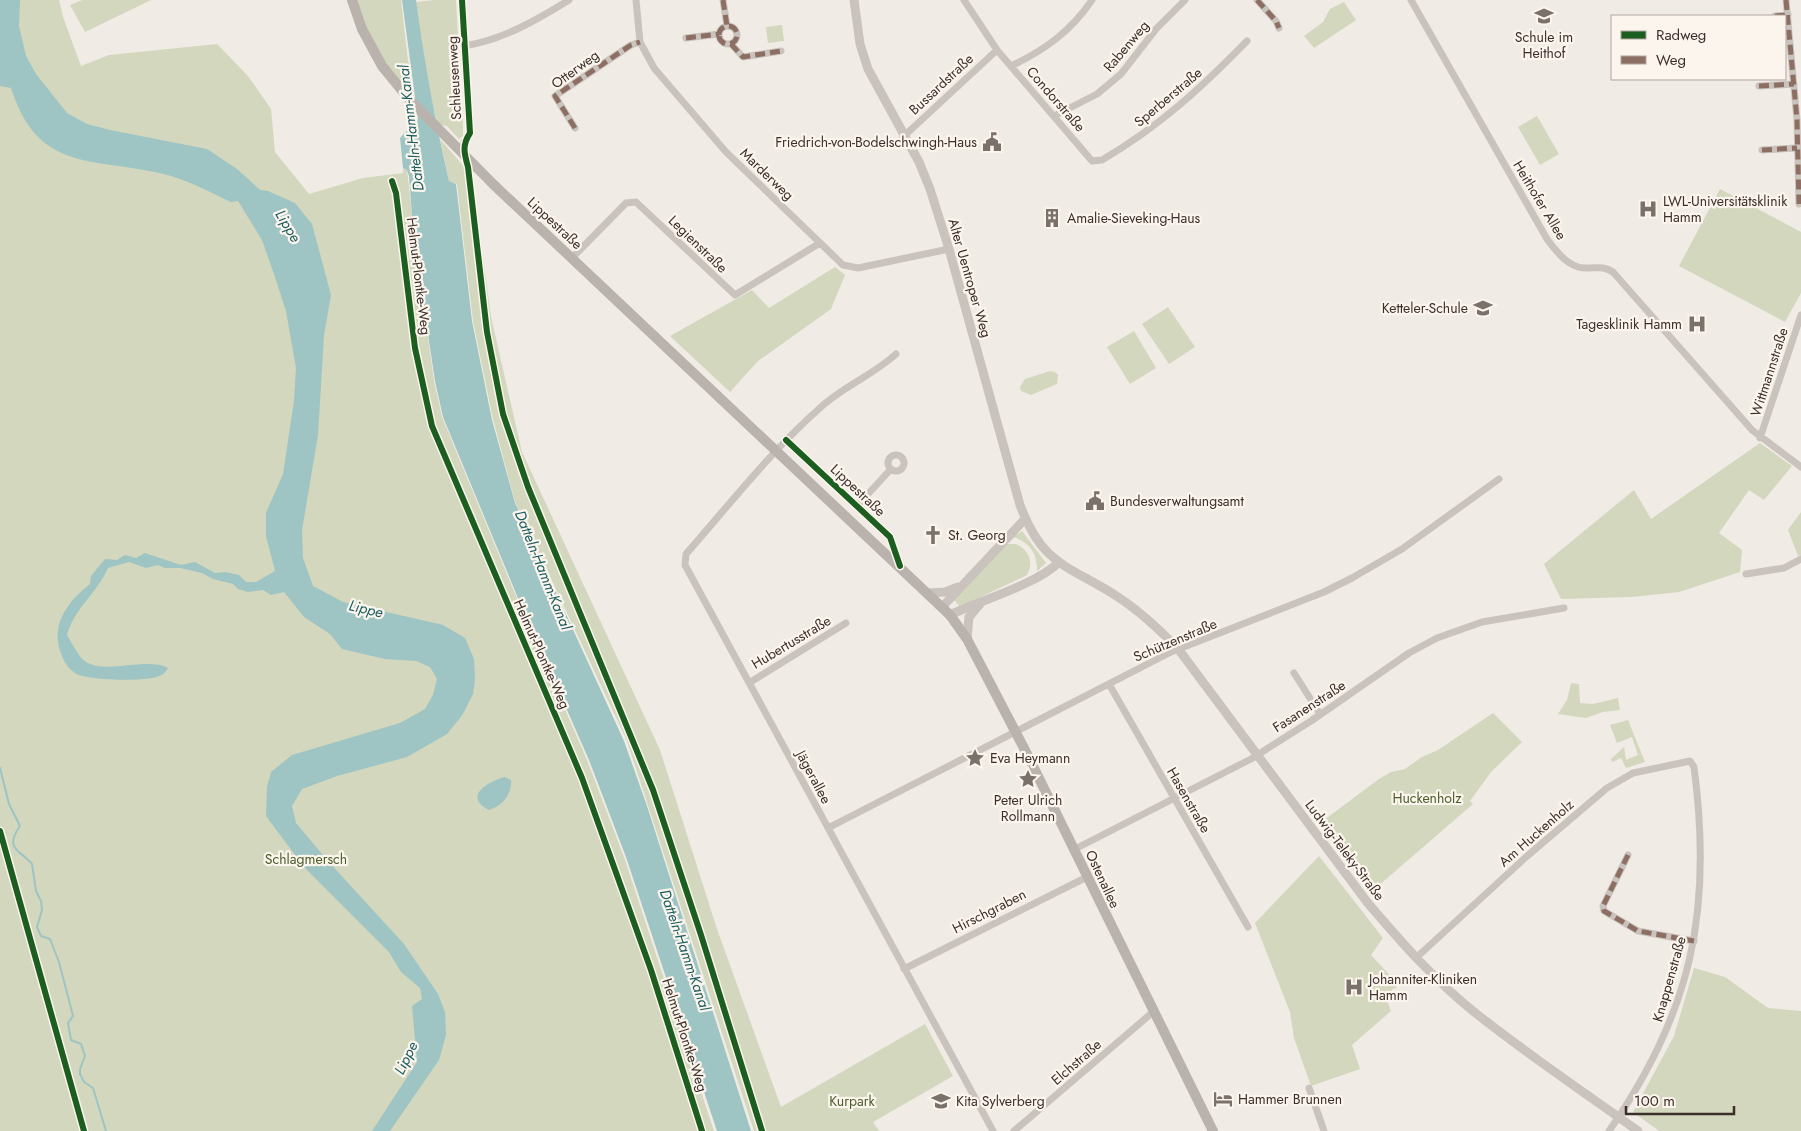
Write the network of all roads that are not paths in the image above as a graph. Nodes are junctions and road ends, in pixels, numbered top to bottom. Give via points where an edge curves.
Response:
1 (352, 0) edge
2 (462, 0) edge
3 (569, 0) edge
4 (636, 0) edge
5 (723, 0) edge
6 (854, 0) edge
7 (964, 0) edge
8 (1092, 0) edge
9 (1185, 0) edge
10 (1257, 0) edge
11 (1411, 0) edge
12 (1786, 0) edge
13 (1788, 15) joint
14 (727, 26) junction
15 (1279, 28) dead end
16 (718, 34) junction
17 (686, 38) dead end
18 (1247, 41) dead end
19 (640, 42) junction
20 (731, 44) junction
21 (464, 46) junction
22 (997, 50) junction
23 (781, 51) dead end
24 (1011, 66) junction
25 (1794, 84) junction
26 (1759, 86) dead end
27 (1054, 116) junction
28 (1799, 120) edge
29 (575, 128) dead end
30 (903, 137) junction
31 (1797, 148) junction
32 (1762, 150) dead end
33 (464, 153) junction
34 (1097, 161) joint
35 (1799, 204) dead end
36 (820, 243) junction
37 (949, 249) junction
38 (572, 258) junction
39 (1801, 315) edge
40 (896, 354) dead end
41 (1760, 438) junction
42 (786, 440) junction
43 (777, 450) junction
44 (1801, 467) edge
45 (890, 470) dead end
46 (1499, 479) dead end
47 (857, 506) junction
48 (1025, 519) junction
49 (1801, 559) edge
50 (1058, 562) junction
51 (900, 566) junction
52 (1746, 574) dead end
53 (960, 586) junction
54 (929, 593) junction
55 (986, 600) junction
56 (943, 606) junction
57 (1564, 608) dead end
58 (950, 615) junction
59 (846, 623) dead end
60 (967, 639) junction
61 (1179, 650) junction
62 (1294, 673) dead end
63 (749, 683) junction
64 (1109, 684) junction
65 (1320, 714) junction
66 (1016, 733) junction
67 (1257, 755) junction
68 (1690, 760) joint
69 (1174, 798) junction
70 (828, 828) junction
71 (1075, 849) junction
72 (1628, 855) dead end
73 (1087, 877) junction
74 (1248, 928) dead end
75 (1694, 940) junction
76 (1417, 957) junction
77 (904, 969) junction
78 (1153, 1012) junction
79 (1309, 1088) dead end
80 (1619, 1117) junction
81 (993, 1131) edge
82 (1014, 1131) edge
83 (1213, 1131) edge
84 (1324, 1131) edge
85 (1610, 1131) edge
86 (1638, 1131) edge

1 - 33 main road, Lippestraße via 362,29 382,66 409,99
2 - 21 street, Schleusenweg
3 - 21 street via 521,27 484,42
4 - 19 street, Marderweg
5 - 14 street
6 - 30 street, Alter Uentroper Weg via 860,44 868,70
7 - 22 street, Condorstraße
8 - 24 street via 1073,25 1052,43
9 - 27 street, Rabenweg via 1156,29 1121,74 1097,94
10 - 15 street
11 - 41 street, Heithofer Allee via 1547,239 1560,255 1579,268 1598,267 1613,272
12 - 13 street
13 - 25 street
14 - 16 street
14 - 20 street via 736,31 736,39
16 - 17 street
16 - 20 street via 721,42
18 - 34 street, Sperberstraße via 1158,125
19 - 29 street, Otterweg via 555,96
19 - 36 street, Marderweg via 654,68 726,152
20 - 23 street via 743,56
21 - 33 street, Schleusenweg via 470,133 464,142
22 - 24 street, Condorstraße
22 - 30 street, Bussardstraße
24 - 27 street, Condorstraße
25 - 26 street
25 - 28 street
27 - 34 street, Condorstraße via 1090,159
28 - 31 street
30 - 37 street, Alter Uentroper Weg via 928,183
31 - 32 street
31 - 35 street
33 - 38 main road, Lippestraße
36 - 37 street, Marderweg via 843,265 854,268
36 - 38 street, Legienstraße via 734,295 636,202 631,201
37 - 48 street, Alter Uentroper Weg
38 - 43 main road, Lippestraße
39 - 41 street, Wittmannstraße
40 - 42 street via 841,391
41 - 44 street, Heithofer Allee
42 - 43 street
42 - 47 street, Lippestraße
43 - 51 main road, Lippestraße
43 - 63 street, Jägerallee via 686,554 685,560
45 - 47 street
46 - 61 street, Schützenstraße via 1402,550 1357,576
47 - 51 street, Lippestraße via 890,537
48 - 50 street, Alter Uentroper Weg via 1040,544
48 - 53 street
49 - 52 street via 1784,568
50 - 55 street via 1052,568
50 - 61 street, Ludwig-Teleky-Straße via 1133,607 1155,624
51 - 54 main road, Lippestraße
53 - 54 street via 945,592
53 - 56 street
54 - 56 main road, Lippestraße
55 - 58 street
55 - 60 street via 969,617
56 - 58 main road, Lippestraße
57 - 65 street, Fasanenstraße via 1494,619 1437,638 1409,653
58 - 60 main road, Ostenallee
59 - 63 street, Hubertusstraße
60 - 66 main road, Ostenallee
61 - 64 street, Schützenstraße
61 - 67 street, Ludwig-Teleky-Straße
62 - 65 street
63 - 70 street, Jägerallee
64 - 66 street, Schützenstraße
64 - 69 street, Hasenstraße
65 - 67 street, Fasanenstraße
66 - 70 street, Schützenstraße
66 - 71 main road, Ostenallee
67 - 69 street, Fasanenstraße
67 - 76 street, Ludwig-Teleky-Straße via 1367,902
68 - 75 street, Knappenstraße via 1694,767 1700,814 1700,887
68 - 76 street, Am Huckenholz via 1633,773 1607,788
69 - 71 street, Fasanenstraße
69 - 74 street, Hasenstraße
70 - 77 street, Jägerallee
71 - 73 main road, Ostenallee
72 - 75 street via 1603,906 1604,912 1638,931
73 - 77 street, Hirschgraben
73 - 78 main road, Ostenallee
75 - 80 street, Knappenstraße via 1667,1032 1649,1070
76 - 80 street, Ludwig-Teleky-Straße via 1478,1015
77 - 81 street, Jägerallee
78 - 82 street, Elchstraße
78 - 83 main road, Ostenallee
79 - 84 street
80 - 85 street, Knappenstraße
80 - 86 street, Ludwig-Teleky-Straße

